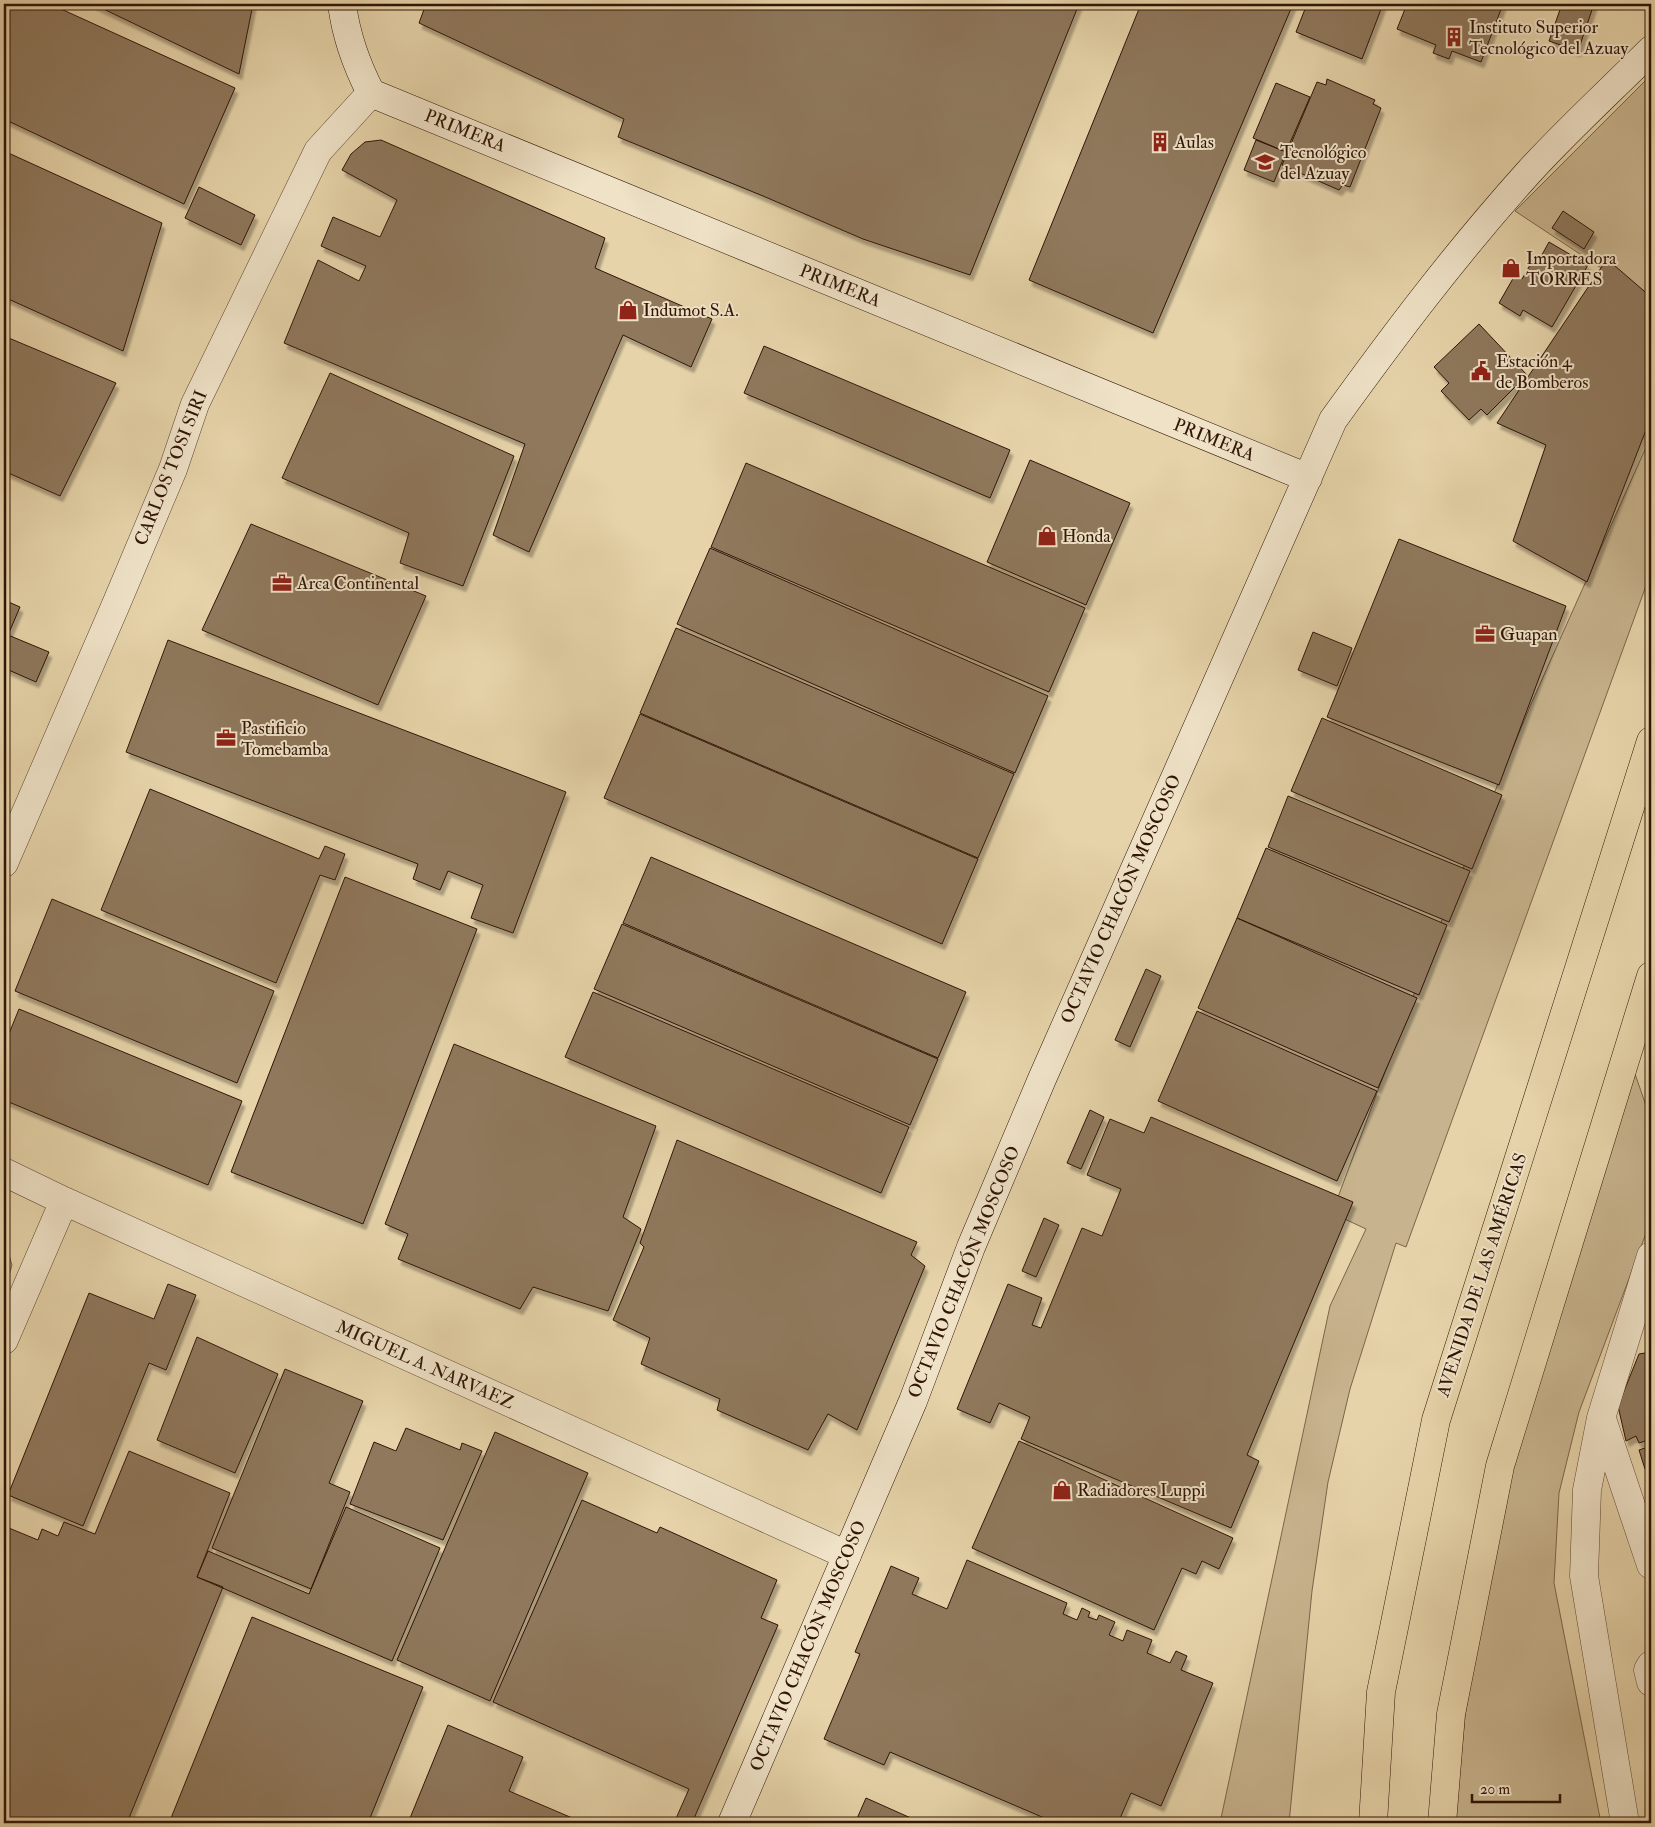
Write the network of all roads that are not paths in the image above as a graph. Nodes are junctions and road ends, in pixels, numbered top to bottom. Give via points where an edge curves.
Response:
1 (342, 4) edge
2 (1649, 53) edge
3 (371, 93) junction
4 (1308, 478) junction
5 (1651, 741) edge
6 (4, 863) edge
7 (1651, 976) edge
8 (4, 1172) edge
9 (64, 1201) junction
10 (1651, 1256) edge
11 (4, 1340) edge
12 (1601, 1418) junction
13 (847, 1555) junction
14 (1651, 1565) edge
15 (1651, 1665) edge
16 (1651, 1682) edge
17 (732, 1823) edge
18 (1373, 1823) edge
19 (1442, 1823) edge
20 (1625, 1823) edge

1 - 3 street via 349,41
2 - 4 street, OCTAVIO CHACÓN MOSCOSO via 1529,172 1445,269 1334,420
3 - 4 street, PRIMERA
3 - 6 street, CARLOS TOSI SIRI via 318,151 195,404 118,602
4 - 13 street, OCTAVIO CHACÓN MOSCOSO via 1042,1079 971,1247 913,1401
5 - 18 main road, AVENIDA DE LAS AMÉRICAS via 1436,1420 1381,1692
7 - 19 main road via 1500,1466 1451,1714
8 - 9 street, MIGUEL A. NARVAEZ
9 - 11 street
9 - 13 street, MIGUEL A. NARVAEZ
10 - 12 street
12 - 14 street
12 - 20 street via 1587,1490 1584,1576
13 - 17 street, OCTAVIO CHACÓN MOSCOSO
15 - 16 street via 1648,1670

